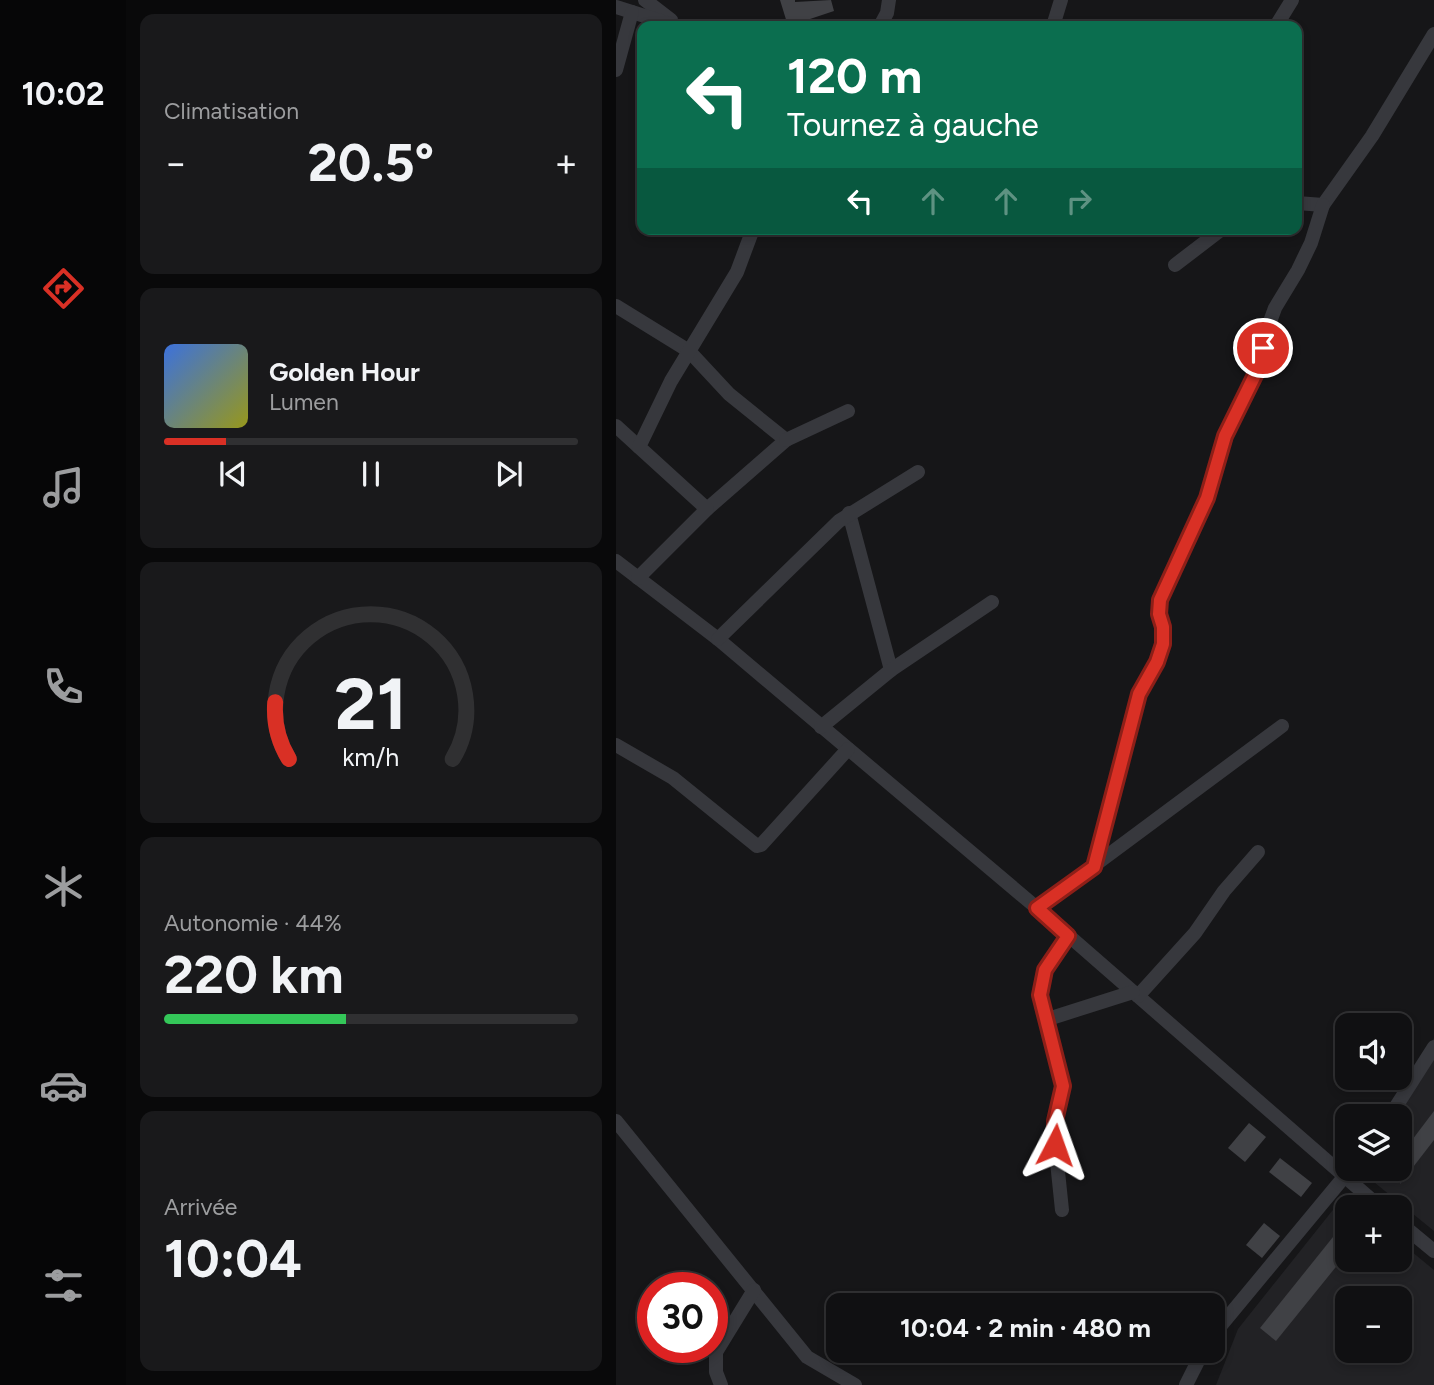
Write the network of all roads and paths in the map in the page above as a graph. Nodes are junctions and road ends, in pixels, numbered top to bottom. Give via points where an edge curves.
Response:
1 (645, 0) edge
2 (889, 0) edge
3 (1061, 0) edge
4 (1292, 0) edge
5 (616, 7) edge
6 (632, 12) junction
7 (662, 21) edge
8 (672, 21) edge
9 (883, 21) edge
10 (1055, 21) edge
11 (1279, 21) edge
12 (1434, 34) edge
13 (616, 70) edge
14 (1302, 203) edge
15 (1323, 205) junction
16 (751, 235) edge
17 (1214, 235) edge
18 (1175, 265) dead end
19 (616, 306) edge
20 (689, 351) junction
21 (848, 411) dead end
22 (616, 426) edge
23 (786, 440) junction
24 (639, 447) junction
25 (918, 472) dead end
26 (706, 509) junction
27 (849, 513) junction
28 (616, 561) edge
29 (638, 578) junction
30 (992, 602) dead end
31 (718, 639) junction
32 (891, 670) junction
33 (821, 726) junction
34 (1282, 726) dead end
35 (616, 745) edge
36 (848, 749) junction
37 (1258, 852) dead end
38 (1094, 867) junction
39 (1037, 908) junction
40 (1068, 936) junction
41 (1135, 994) junction
42 (1045, 1020) junction
43 (1434, 1048) edge
44 (1398, 1104) edge
45 (616, 1121) edge
46 (1335, 1163) edge
47 (1344, 1181) edge
48 (1355, 1181) edge
49 (1368, 1195) edge
50 (1062, 1210) dead end
51 (1412, 1233) edge
52 (1434, 1251) edge
53 (754, 1290) junction
54 (1225, 1321) edge
55 (1197, 1363) edge
56 (722, 1385) edge
57 (855, 1385) edge
58 (1186, 1385) edge

1 - 8 street
2 - 9 street
3 - 10 street
4 - 11 street
5 - 6 street
6 - 7 street
6 - 13 street
12 - 15 street via 1372,136
14 - 15 street
15 - 38 street via 1311,243 1275,308 1259,367 1232,419 1207,498 1160,600 1163,644 1139,694
16 - 20 street via 737,272
17 - 18 street
19 - 20 street
20 - 23 street via 729,394
20 - 24 street
21 - 23 street
22 - 24 street
23 - 26 street
24 - 26 street
25 - 27 street
26 - 29 street
27 - 31 street
27 - 32 street
28 - 29 street
29 - 31 street
30 - 32 street
31 - 33 street
32 - 33 street
33 - 36 street
34 - 38 street
35 - 36 street via 673,778 757,846
36 - 39 street
37 - 41 street via 1195,933
38 - 39 street
39 - 40 street
40 - 41 street
40 - 42 street via 1041,982
41 - 42 street
41 - 46 street
42 - 50 street via 1063,1086 1054,1133
43 - 44 street
45 - 53 street
47 - 54 street
48 - 49 street
51 - 52 street
53 - 56 street via 716,1352 716,1372
53 - 57 street via 807,1357
55 - 58 street

